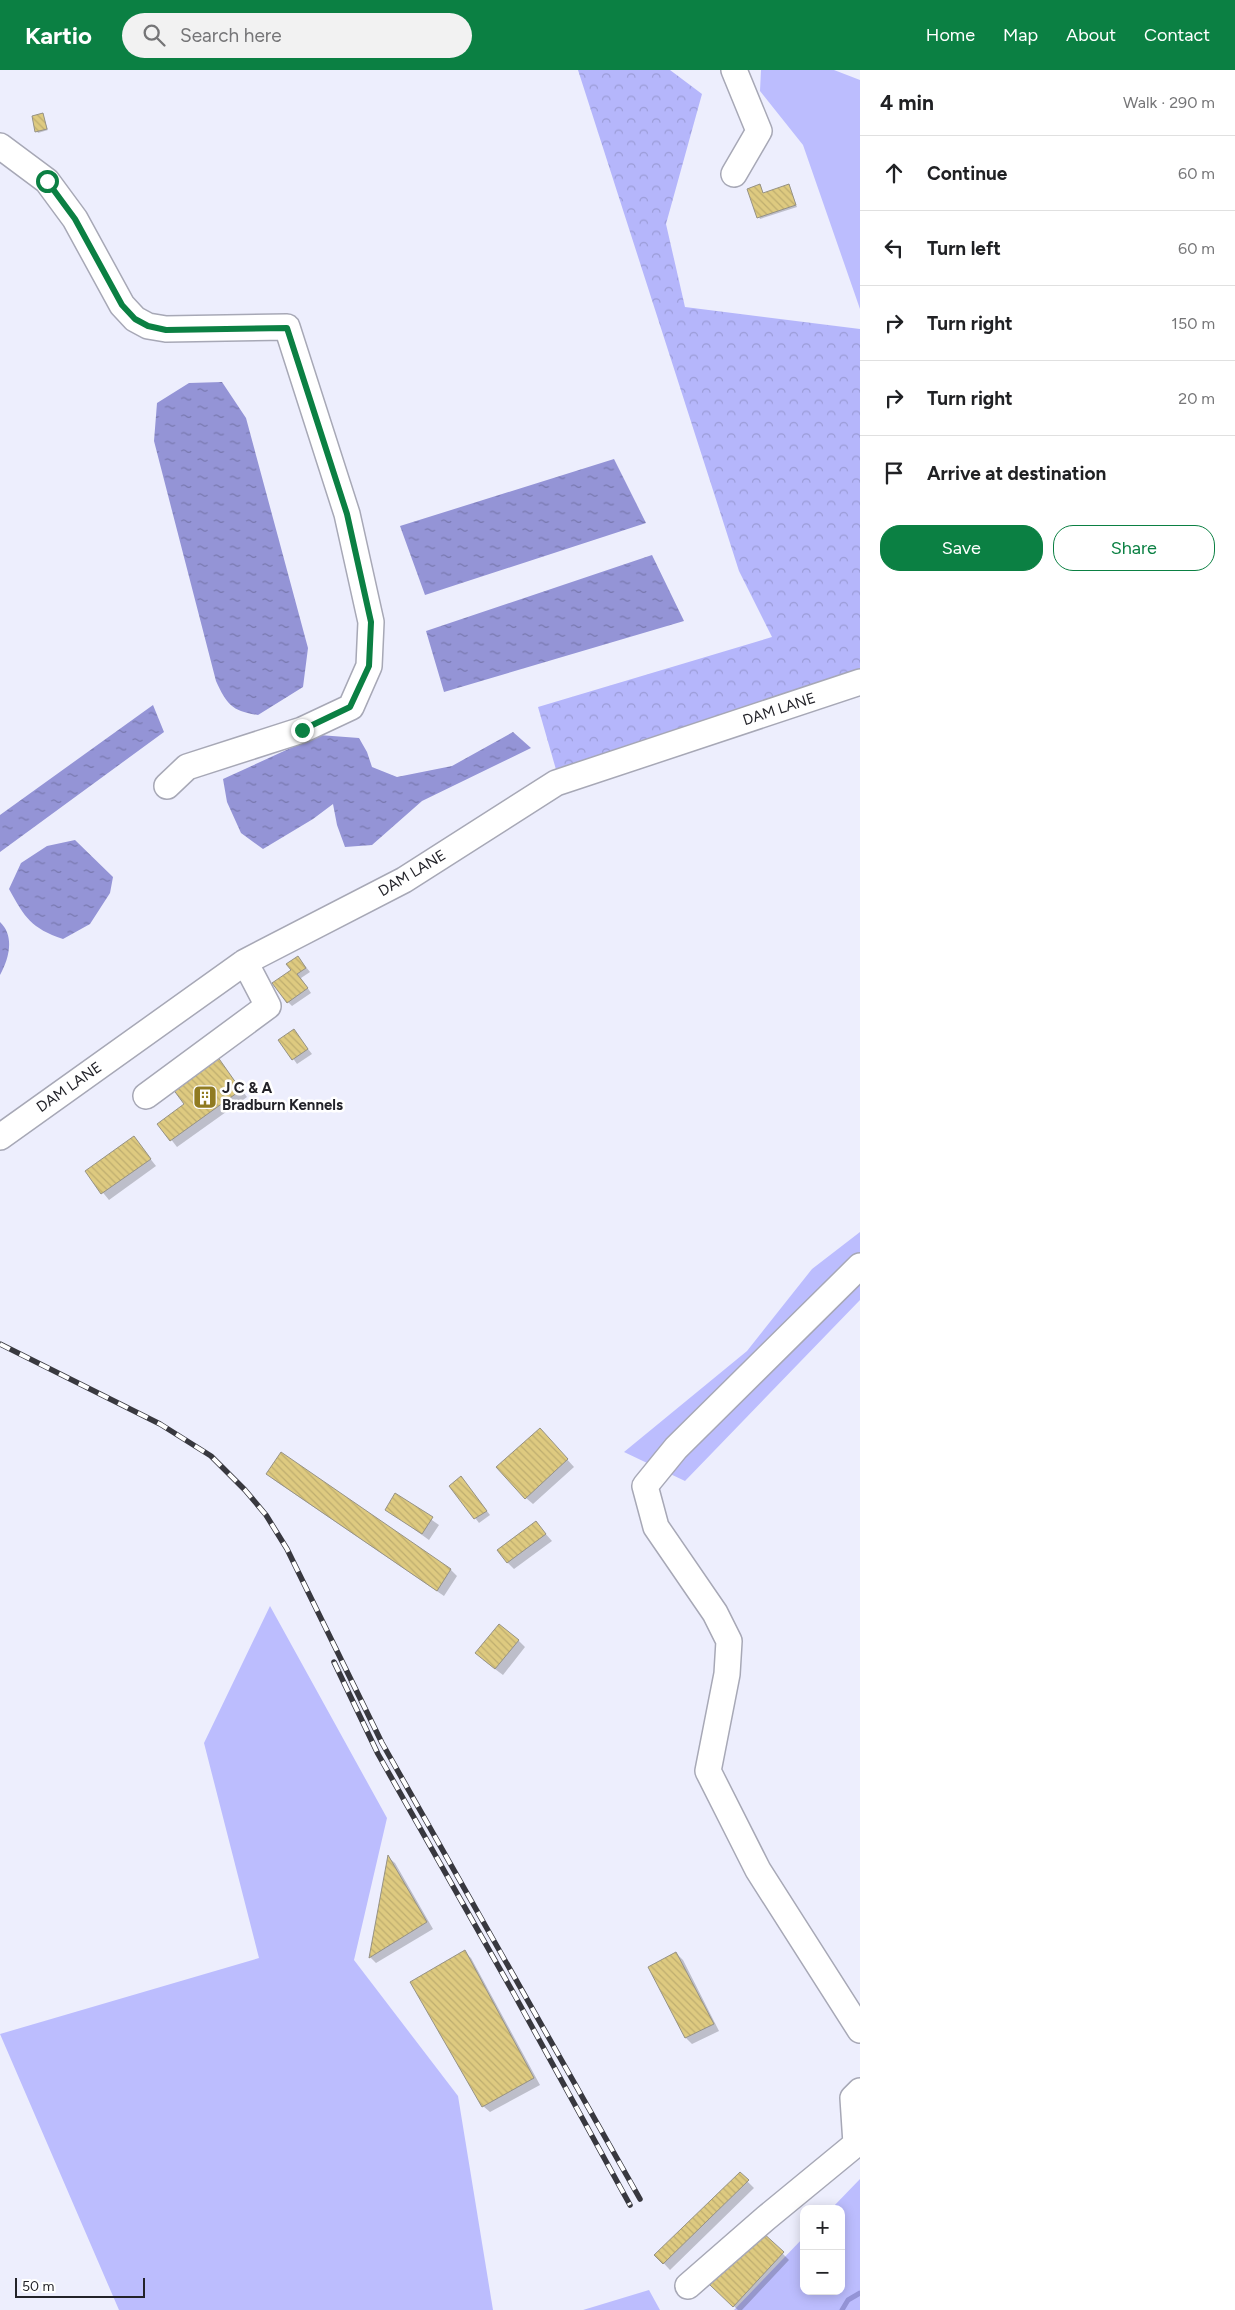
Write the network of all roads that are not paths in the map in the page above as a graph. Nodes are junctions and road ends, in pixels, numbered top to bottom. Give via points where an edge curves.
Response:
1 (734, 70) edge
2 (0, 146) edge
3 (734, 174) dead end
4 (860, 682) edge
5 (167, 786) dead end
6 (245, 962) junction
7 (146, 1096) dead end
8 (0, 1137) edge
9 (860, 1266) edge
10 (860, 2030) edge
11 (860, 2091) edge
12 (688, 2286) dead end

1 - 3 street via 759,131
2 - 5 street via 47,181 75,219 122,305 135,319 166,330 287,328 347,514 371,622 369,666 350,707 302,730 187,767
4 - 6 street, DAM LANE via 556,783 404,880
6 - 7 street via 268,1006
6 - 8 street, DAM LANE
9 - 10 street via 676,1448 645,1486 656,1527 715,1613 729,1641 727,1674 708,1771 758,1870
11 - 12 street via 853,2098 856,2144

